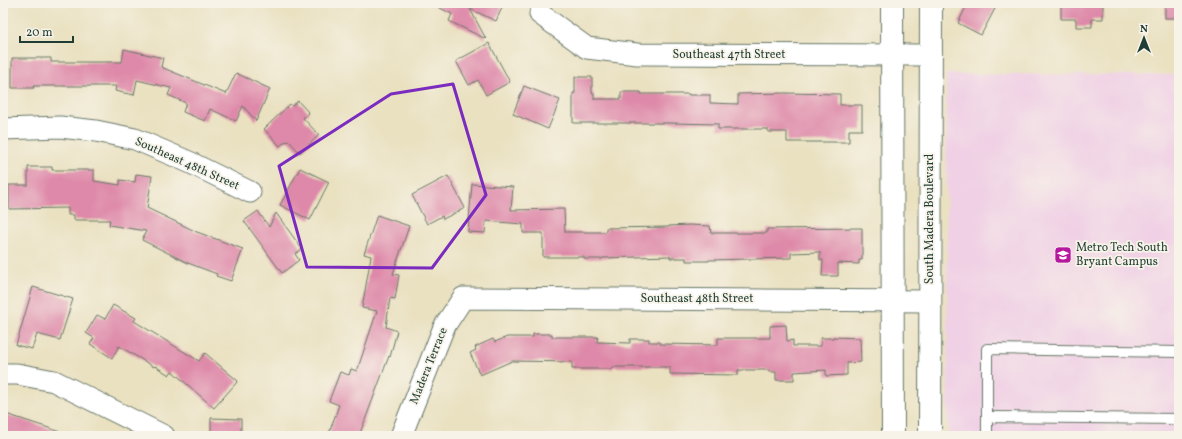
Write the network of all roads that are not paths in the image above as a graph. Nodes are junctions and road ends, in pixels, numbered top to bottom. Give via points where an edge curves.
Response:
1 (892, 3) edge
2 (931, 3) edge
3 (540, 14) dead end
4 (892, 55) junction
5 (931, 55) junction
6 (3, 129) edge
7 (250, 192) dead end
8 (463, 298) joint
9 (892, 300) junction
10 (930, 301) junction
11 (1179, 352) edge
12 (3, 374) edge
13 (987, 417) junction
14 (1179, 419) edge
15 (164, 436) edge
16 (401, 436) edge
17 (893, 436) edge
18 (930, 436) edge
19 (987, 436) edge

1 - 4 street
2 - 5 street, South Madera Boulevard
3 - 4 street, Southeast 47th Street via 587,48 637,54
4 - 5 street, Southeast 47th Street
4 - 9 street
5 - 10 street, South Madera Boulevard
6 - 7 street, Southeast 48th Street via 60,127 96,131 135,140 189,162
8 - 9 street, Southeast 48th Street
8 - 16 street, Madera Terrace via 444,327
9 - 10 street, Southeast 48th Street
9 - 17 street
10 - 18 street, South Madera Boulevard
11 - 13 lane via 987,349
12 - 15 street via 54,381
13 - 14 lane
13 - 19 lane

